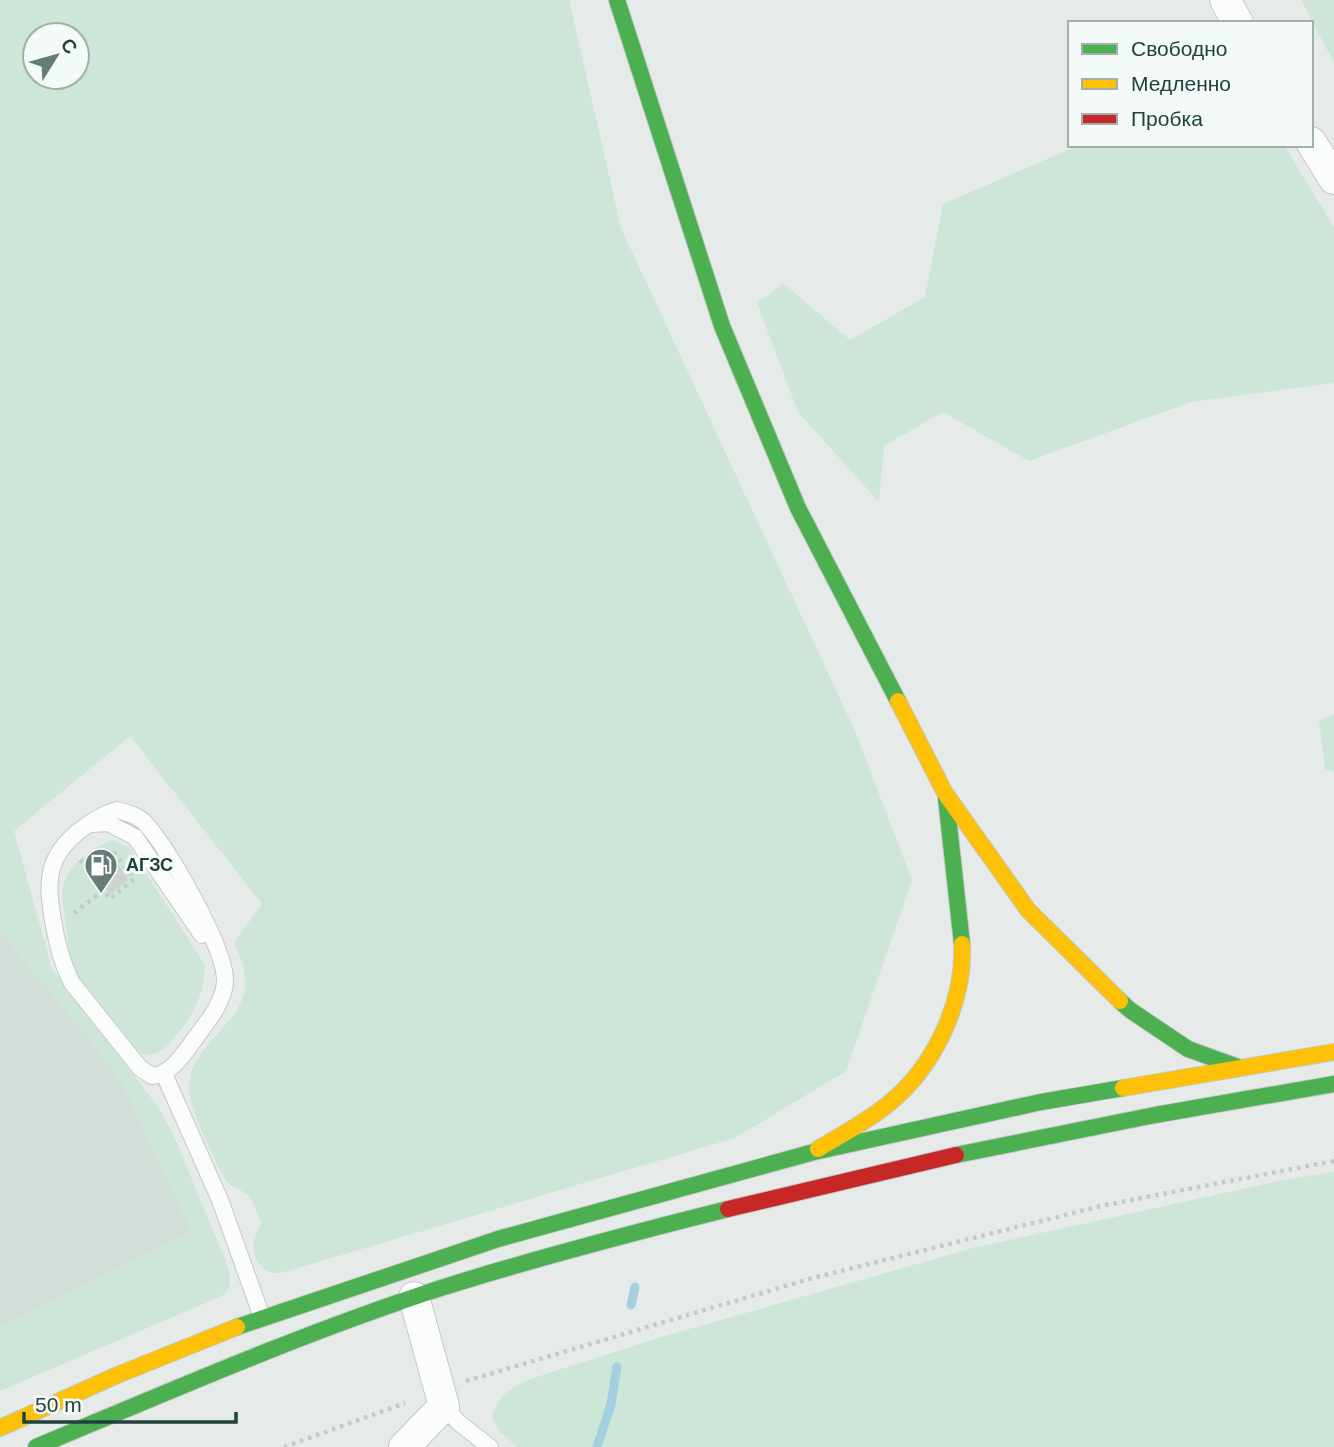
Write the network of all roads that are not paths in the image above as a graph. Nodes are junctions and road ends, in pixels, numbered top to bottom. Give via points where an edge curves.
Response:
1 (617, 0) edge
2 (1224, 0) edge
3 (1237, 21) edge
4 (1313, 145) edge
5 (1334, 179) edge
6 (945, 793) junction
7 (1334, 1052) edge
8 (1238, 1067) junction
9 (164, 1074) junction
10 (1334, 1084) edge
11 (814, 1152) junction
12 (414, 1297) junction
13 (262, 1317) junction
14 (442, 1397) junction
15 (0, 1428) edge
16 (36, 1447) edge
17 (404, 1447) edge
18 (490, 1447) edge

1 - 6 main road via 722,326 798,508
2 - 3 street
4 - 5 street
6 - 8 main road via 1028,910 1130,1010 1188,1049
6 - 11 main road via 962,948 955,1006 916,1077 887,1105
7 - 8 main road
8 - 11 main road via 1041,1102
9 - 9 lane via 152,1076 139,1068 72,983 63,968 54,928 50,874 56,856 66,841 100,815 117,810 144,821 171,858 223,966 222,994 212,1013
9 - 13 lane via 220,1200
10 - 12 main road via 1147,1114 882,1170 687,1219
11 - 13 main road via 499,1239
12 - 14 street
12 - 16 main road
13 - 15 main road
14 - 17 street
14 - 18 lane via 458,1422

